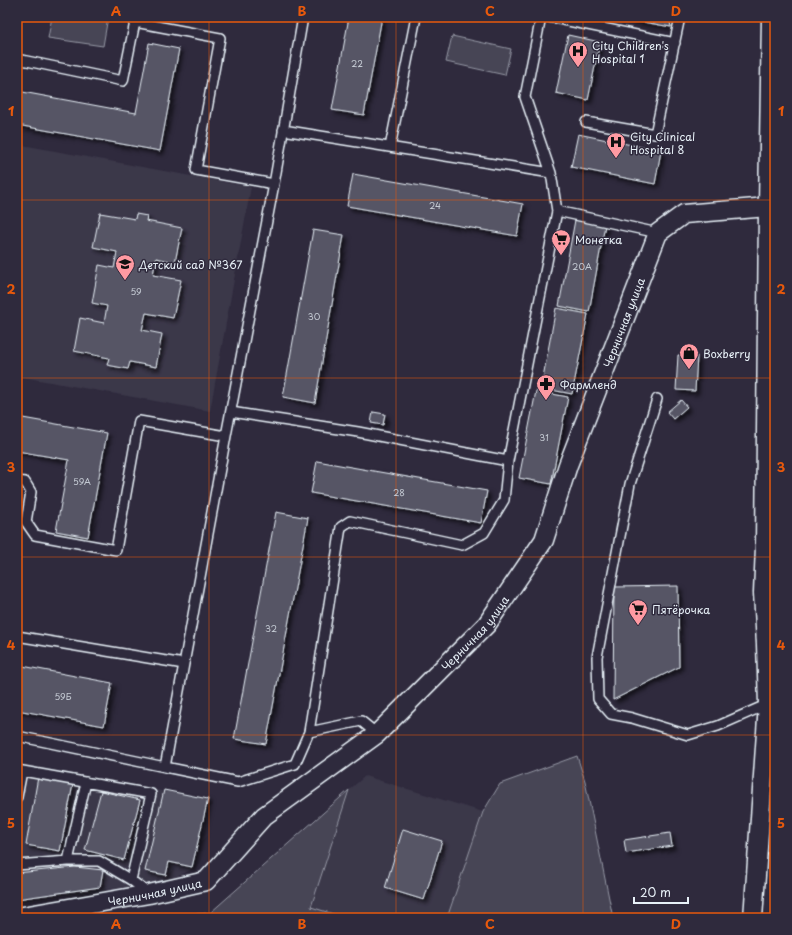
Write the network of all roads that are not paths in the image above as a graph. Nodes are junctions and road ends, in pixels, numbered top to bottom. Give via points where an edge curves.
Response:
1 (303, 17) edge
2 (416, 17) edge
3 (541, 17) edge
4 (549, 17) edge
5 (680, 17) edge
6 (771, 17) edge
7 (675, 43) junction
8 (17, 59) edge
9 (586, 122) dead end
10 (283, 130) junction
11 (390, 147) junction
12 (551, 173) junction
13 (274, 184) junction
14 (768, 207) junction
15 (557, 211) junction
16 (658, 233) junction
17 (771, 320) edge
18 (657, 398) dead end
19 (231, 412) junction
20 (226, 436) junction
21 (508, 461) junction
22 (17, 481) edge
23 (17, 636) edge
24 (184, 664) junction
25 (771, 702) edge
26 (309, 732) junction
27 (377, 734) junction
28 (17, 736) edge
29 (165, 767) junction
30 (20, 770) edge
31 (86, 782) junction
32 (17, 797) edge
33 (68, 860) junction
34 (17, 865) edge
35 (131, 880) junction
36 (149, 894) junction
37 (17, 917) edge
38 (753, 918) edge

1 - 10 lane
2 - 11 lane
3 - 12 lane via 526,97
4 - 7 lane
5 - 7 lane
6 - 14 street
7 - 9 lane via 655,134
8 - 13 lane via 123,81 135,22 220,38 196,170
10 - 11 lane
10 - 13 lane
11 - 12 lane
12 - 15 lane
13 - 19 lane
14 - 16 street via 684,214
14 - 17 street
15 - 16 lane
15 - 21 lane
16 - 27 street, Черничная улица via 568,465 544,540 487,624
17 - 25 street via 763,593
18 - 25 lane via 630,484 597,657 598,699 611,714 688,735 718,726
19 - 20 lane
19 - 21 lane via 358,432
20 - 22 lane via 139,422 116,550 35,535 26,522 31,492 25,482
20 - 24 lane
21 - 26 lane via 504,500 484,533 462,545 350,521 341,527
23 - 24 lane
24 - 29 lane
25 - 38 street
26 - 27 lane via 360,720
26 - 29 lane via 295,764 238,782
27 - 36 street, Черничная улица via 264,816 206,881
28 - 29 lane
30 - 31 lane
30 - 32 lane
31 - 33 lane
31 - 35 lane via 151,794
33 - 34 lane
33 - 35 lane via 99,861
35 - 36 lane
36 - 37 street, Черничная улица

